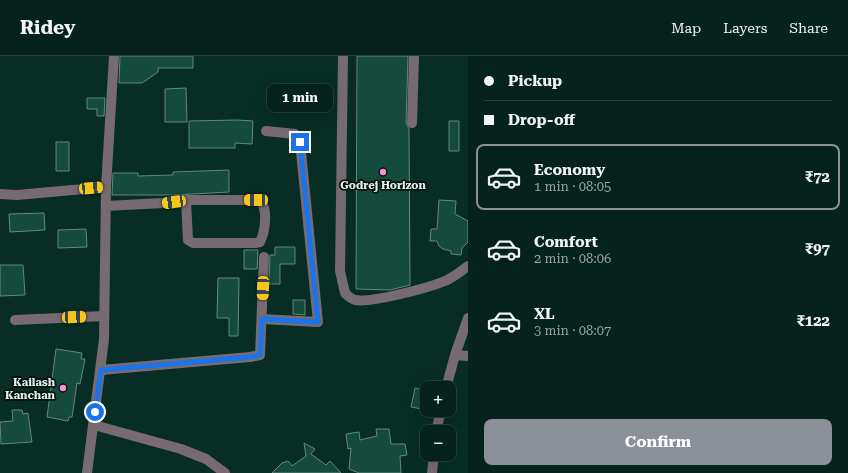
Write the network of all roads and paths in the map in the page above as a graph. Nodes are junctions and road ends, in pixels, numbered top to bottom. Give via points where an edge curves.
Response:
1 (114, 56) edge
2 (343, 56) edge
3 (414, 56) edge
4 (412, 124) dead end
5 (266, 131) dead end
6 (106, 187) junction
7 (0, 194) edge
8 (186, 200) junction
9 (106, 206) junction
10 (264, 257) dead end
11 (468, 266) edge
12 (104, 316) junction
13 (468, 318) edge
14 (262, 319) junction
15 (15, 320) dead end
16 (455, 355) junction
17 (468, 356) edge
18 (101, 370) junction
19 (448, 381) edge
20 (94, 425) junction
21 (433, 461) edge
22 (87, 473) edge
23 (225, 473) edge
24 (432, 473) edge

1 - 6 street
2 - 11 street via 340,271 345,293 353,300 364,301 397,294 445,281
3 - 4 street
5 - 14 street via 295,134 300,142 318,322
6 - 7 street via 17,195
6 - 9 street
8 - 8 street via 261,202 265,207 265,214 260,242 193,243 188,240
8 - 9 street
9 - 12 street
10 - 14 street
12 - 15 street
12 - 18 street
13 - 16 street
14 - 18 street via 260,355
16 - 17 street
16 - 19 street
18 - 20 street
20 - 22 street
20 - 23 street via 181,449 206,459
21 - 24 street

